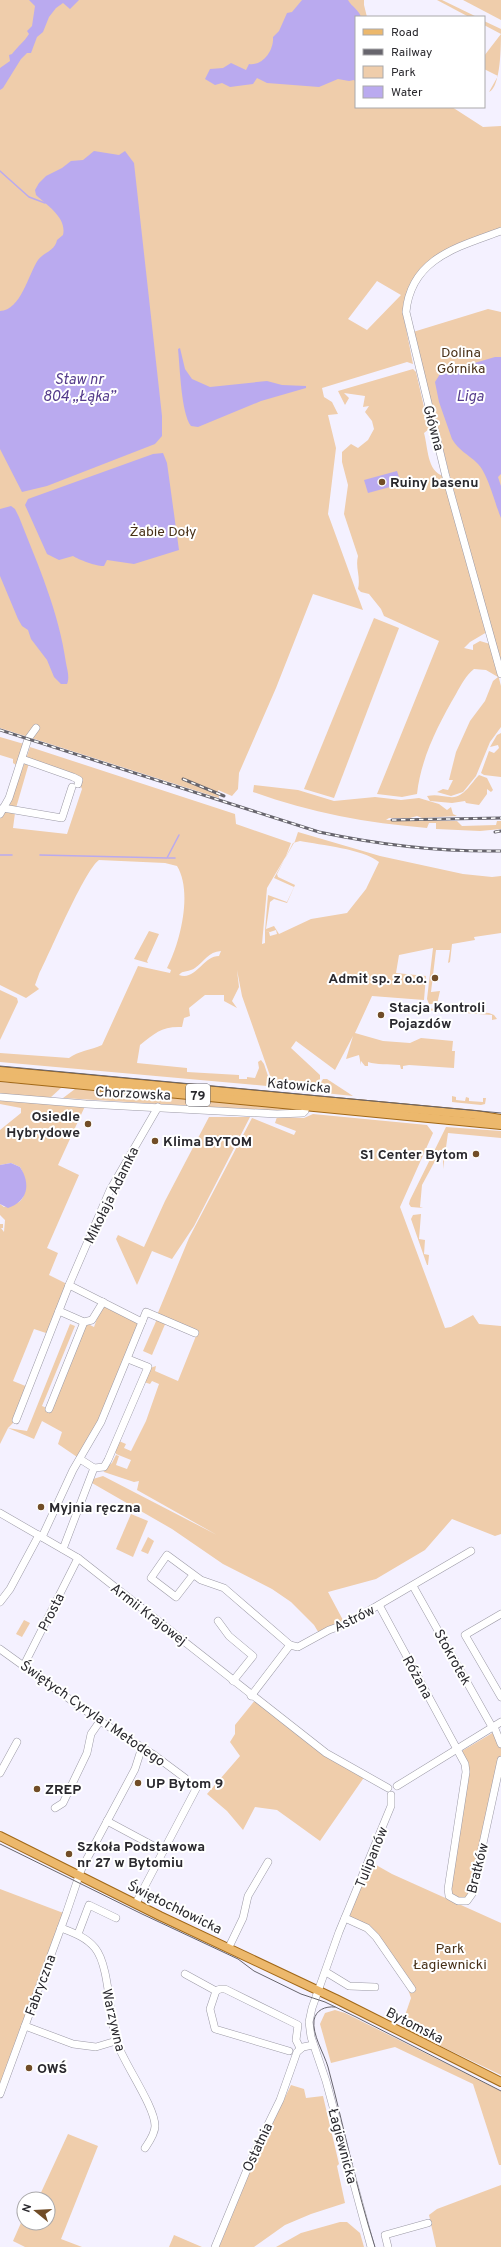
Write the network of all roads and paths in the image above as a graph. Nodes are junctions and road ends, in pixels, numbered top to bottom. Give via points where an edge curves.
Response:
1 (501, 231) edge
2 (501, 674) edge
3 (36, 728) dead end
4 (22, 759) junction
5 (2, 811) edge
6 (0, 1071) edge
7 (0, 1077) edge
8 (92, 1082) junction
9 (0, 1097) edge
10 (310, 1102) junction
11 (158, 1107) junction
12 (501, 1120) edge
13 (501, 1125) edge
14 (69, 1285) junction
15 (103, 1302) junction
16 (59, 1311) junction
17 (84, 1322) junction
18 (142, 1322) junction
19 (195, 1333) dead end
20 (128, 1359) junction
21 (49, 1409) dead end
22 (16, 1420) dead end
23 (80, 1459) junction
24 (94, 1468) junction
25 (0, 1513) edge
26 (41, 1536) junction
27 (62, 1549) junction
28 (471, 1551) dead end
29 (78, 1558) junction
30 (193, 1575) junction
31 (413, 1586) junction
32 (0, 1602) edge
33 (379, 1605) junction
34 (501, 1614) edge
35 (218, 1621) dead end
36 (290, 1645) junction
37 (0, 1649) edge
38 (24, 1665) junction
39 (233, 1681) junction
40 (251, 1696) junction
41 (501, 1697) edge
42 (100, 1721) junction
43 (501, 1722) edge
44 (493, 1727) junction
45 (17, 1742) dead end
46 (501, 1744) edge
47 (142, 1747) junction
48 (458, 1748) junction
49 (501, 1760) edge
50 (0, 1773) edge
51 (185, 1778) dead end
52 (397, 1786) junction
53 (197, 1787) dead end
54 (388, 1788) junction
55 (391, 1795) junction
56 (56, 1808) dead end
57 (107, 1820) junction
58 (0, 1836) edge
59 (163, 1851) junction
60 (268, 1862) dead end
61 (80, 1875) junction
62 (136, 1903) junction
63 (116, 1918) dead end
64 (345, 1918) junction
65 (61, 1928) junction
66 (78, 1934) junction
67 (229, 1947) junction
68 (326, 1972) junction
69 (185, 1974) dead end
70 (375, 1987) dead end
71 (412, 1989) dead end
72 (216, 1991) junction
73 (318, 1991) junction
74 (25, 2026) junction
75 (116, 2041) junction
76 (313, 2045) junction
77 (300, 2048) junction
78 (289, 2051) dead end
79 (501, 2082) edge
80 (0, 2094) edge
81 (145, 2148) dead end
82 (428, 2222) dead end
83 (215, 2247) edge
84 (371, 2247) edge
85 (388, 2247) edge

1 - 2 street, Główna via 447,251 425,268 410,289 406,312 446,477
3 - 4 street via 30,736
4 - 5 street
4 - 5 street via 79,780 62,818
6 - 8 main road, Chorzowska / 79 via 59,1076
7 - 8 main road, Chorzowska / 79 via 52,1082
8 - 10 main road, Katowicka / 79
9 - 11 street, Chorzowska
10 - 11 street, Chorzowska via 305,1111 296,1114 213,1112
10 - 12 main road, Katowicka / 79 via 340,1102 476,1115
10 - 13 main road, 79 via 348,1110
11 - 14 street, Mikołaja Adamka via 110,1190
14 - 15 street
14 - 16 street, Mikołaja Adamka
15 - 17 street via 92,1320
15 - 18 street
16 - 17 street
16 - 22 street, Mikołaja Adamka
17 - 21 street
18 - 19 street via 146,1312
18 - 20 street
20 - 23 street via 102,1422
20 - 24 street via 148,1367 108,1460 104,1466
23 - 24 street
23 - 26 street
24 - 27 street
25 - 26 street, Armii Krajowej
26 - 27 street, Armii Krajowej
26 - 32 street
27 - 29 street, Armii Krajowej
28 - 31 street, Astrów
29 - 38 street, Prosta
29 - 39 street, Armii Krajowej
30 - 30 street, Armii Krajowej via 167,1555 151,1578 176,1597
30 - 36 street, Armii Krajowej via 224,1588
31 - 33 street, Astrów
31 - 44 street, Stokrotek
33 - 36 street, Astrów via 298,1647
33 - 48 street, Różana
34 - 41 street via 465,1635
35 - 39 street via 228,1636 253,1656
36 - 40 street
37 - 38 street, Świętych Cyryla i Metodego
38 - 42 street, Świętych Cyryla i Metodego
39 - 40 street, Armii Krajowej
40 - 54 street, Armii Krajowej via 326,1753
42 - 47 street, Świętych Cyryla i Metodego
42 - 56 street via 91,1734 87,1753 63,1803
43 - 44 street
44 - 46 street
44 - 48 street
45 - 50 street
47 - 51 street, Świętych Cyryla i Metodego
47 - 57 street, Fabryczna via 135,1769
48 - 49 street, Bratków via 466,1772 448,1889 449,1896 458,1901 467,1901 472,1894
48 - 52 street
52 - 54 street via 390,1785
52 - 55 street via 397,1793
53 - 59 street
54 - 55 street
55 - 64 street, Tulipanów via 391,1806
57 - 59 street
57 - 61 street, Fabryczna
58 - 61 main road, Świętochłowicka
59 - 62 street
60 - 67 street via 248,1896 243,1918
61 - 62 main road, Świętochłowicka
61 - 65 street, Fabryczna
62 - 67 main road, Świętochłowicka
63 - 66 street via 89,1905
64 - 68 street, Tulipanów
64 - 71 street via 367,1928 376,1937
65 - 66 street, Warzywna
65 - 74 street, Fabryczna
66 - 75 street, Warzywna via 96,1949 102,1963
67 - 73 main road, Świętochłowicka
68 - 70 street via 349,1986
68 - 73 street, Tulipanów
69 - 72 street
72 - 77 street via 220,1988 226,1989 298,2024 296,2040
72 - 78 street via 210,2009 215,2030
73 - 76 street via 309,2022
73 - 79 main road, Bytomska
74 - 75 street via 73,2044 96,2047
74 - 80 street, Fabryczna
75 - 81 street, Warzywna via 125,2064 153,2114 155,2127
76 - 77 street
76 - 84 street, Łagiewnicka via 326,2081
77 - 83 street, Ostatnia via 280,2100 253,2156
82 - 85 street via 385,2235

